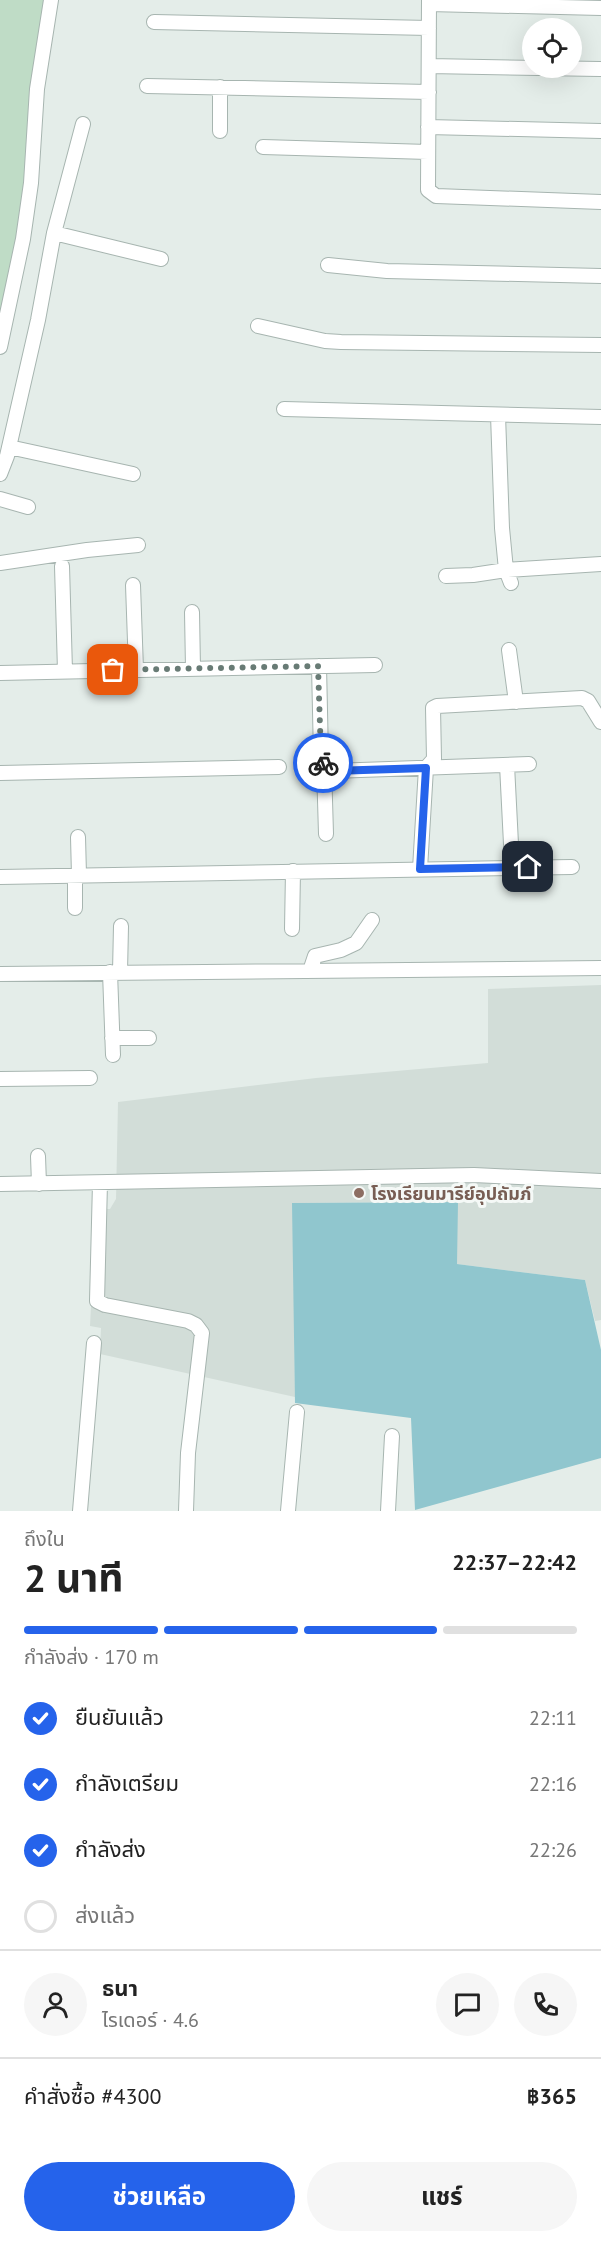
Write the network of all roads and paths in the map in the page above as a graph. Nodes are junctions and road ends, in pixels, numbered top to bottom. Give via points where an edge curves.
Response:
1 (51, 0) edge
2 (429, 2) edge
3 (601, 8) edge
4 (154, 22) dead end
5 (429, 28) junction
6 (429, 66) junction
7 (600, 69) edge
8 (147, 86) dead end
9 (220, 87) junction
10 (429, 92) junction
11 (83, 124) dead end
12 (428, 127) junction
13 (220, 131) dead end
14 (601, 131) edge
15 (263, 147) dead end
16 (428, 152) junction
17 (601, 202) edge
18 (54, 233) junction
19 (160, 259) dead end
20 (328, 265) dead end
21 (601, 276) edge
22 (258, 326) dead end
23 (601, 345) edge
24 (0, 347) edge
25 (284, 409) dead end
26 (498, 415) junction
27 (601, 417) edge
28 (9, 447) junction
29 (0, 474) edge
30 (133, 474) dead end
31 (0, 499) edge
32 (28, 507) dead end
33 (138, 545) dead end
34 (0, 563) edge
35 (601, 564) edge
36 (62, 566) dead end
37 (446, 576) dead end
38 (509, 576) junction
39 (133, 585) dead end
40 (192, 612) dead end
41 (509, 650) dead end
42 (318, 666) junction
43 (375, 666) dead end
44 (193, 669) junction
45 (136, 670) junction
46 (65, 671) junction
47 (0, 673) edge
48 (516, 702) junction
49 (601, 722) edge
50 (529, 764) dead end
51 (507, 765) junction
52 (324, 766) junction
53 (279, 767) dead end
54 (426, 768) junction
55 (0, 773) edge
56 (326, 834) dead end
57 (78, 837) dead end
58 (511, 844) dead end
59 (572, 867) dead end
60 (420, 869) junction
61 (294, 871) junction
62 (77, 875) junction
63 (0, 876) edge
64 (75, 908) dead end
65 (372, 920) dead end
66 (121, 926) dead end
67 (292, 929) dead end
68 (601, 968) edge
69 (310, 970) junction
70 (115, 972) junction
71 (0, 974) edge
72 (112, 1038) junction
73 (149, 1038) dead end
74 (112, 1055) dead end
75 (90, 1078) dead end
76 (0, 1079) edge
77 (38, 1156) dead end
78 (601, 1181) edge
79 (100, 1183) junction
80 (0, 1184) edge
81 (39, 1184) junction
82 (94, 1343) dead end
83 (297, 1412) dead end
84 (392, 1436) dead end
85 (80, 1511) edge
86 (186, 1511) edge
87 (288, 1511) edge
88 (388, 1511) edge

1 - 24 street via 37,89 31,183
2 - 3 street
2 - 5 street
4 - 5 street
5 - 6 street
6 - 7 street
6 - 10 street
8 - 9 street
9 - 10 street
9 - 13 street
10 - 12 street
11 - 18 street
12 - 14 street
12 - 16 street
15 - 16 street
16 - 17 street via 428,190 436,196
18 - 19 street
18 - 28 street
20 - 21 street via 387,271
22 - 23 street via 340,342
25 - 26 street
26 - 27 street
26 - 38 street
28 - 29 street
28 - 30 street
31 - 32 street
33 - 34 street
35 - 38 street
36 - 46 street
37 - 38 street
39 - 45 street
40 - 44 street
41 - 48 street
42 - 43 street
42 - 44 street
42 - 52 street
44 - 45 street
45 - 46 street
46 - 47 street
48 - 49 street via 586,699
48 - 54 street via 433,708 434,759
50 - 51 street
51 - 54 street
51 - 58 street
52 - 54 street via 332,771
52 - 56 street
53 - 55 street
54 - 60 street
57 - 62 street
59 - 60 street
60 - 61 street
61 - 62 street
61 - 67 street
62 - 63 street
62 - 64 street
65 - 69 street via 356,943 315,956
66 - 70 street
68 - 69 street
69 - 70 street
70 - 71 street
70 - 72 street
72 - 73 street
72 - 74 street
75 - 76 street
77 - 81 street
78 - 79 street via 474,1174
79 - 81 street
79 - 86 street via 97,1301 188,1321 202,1333 188,1453
80 - 81 street
82 - 85 street
83 - 87 street
84 - 88 street

